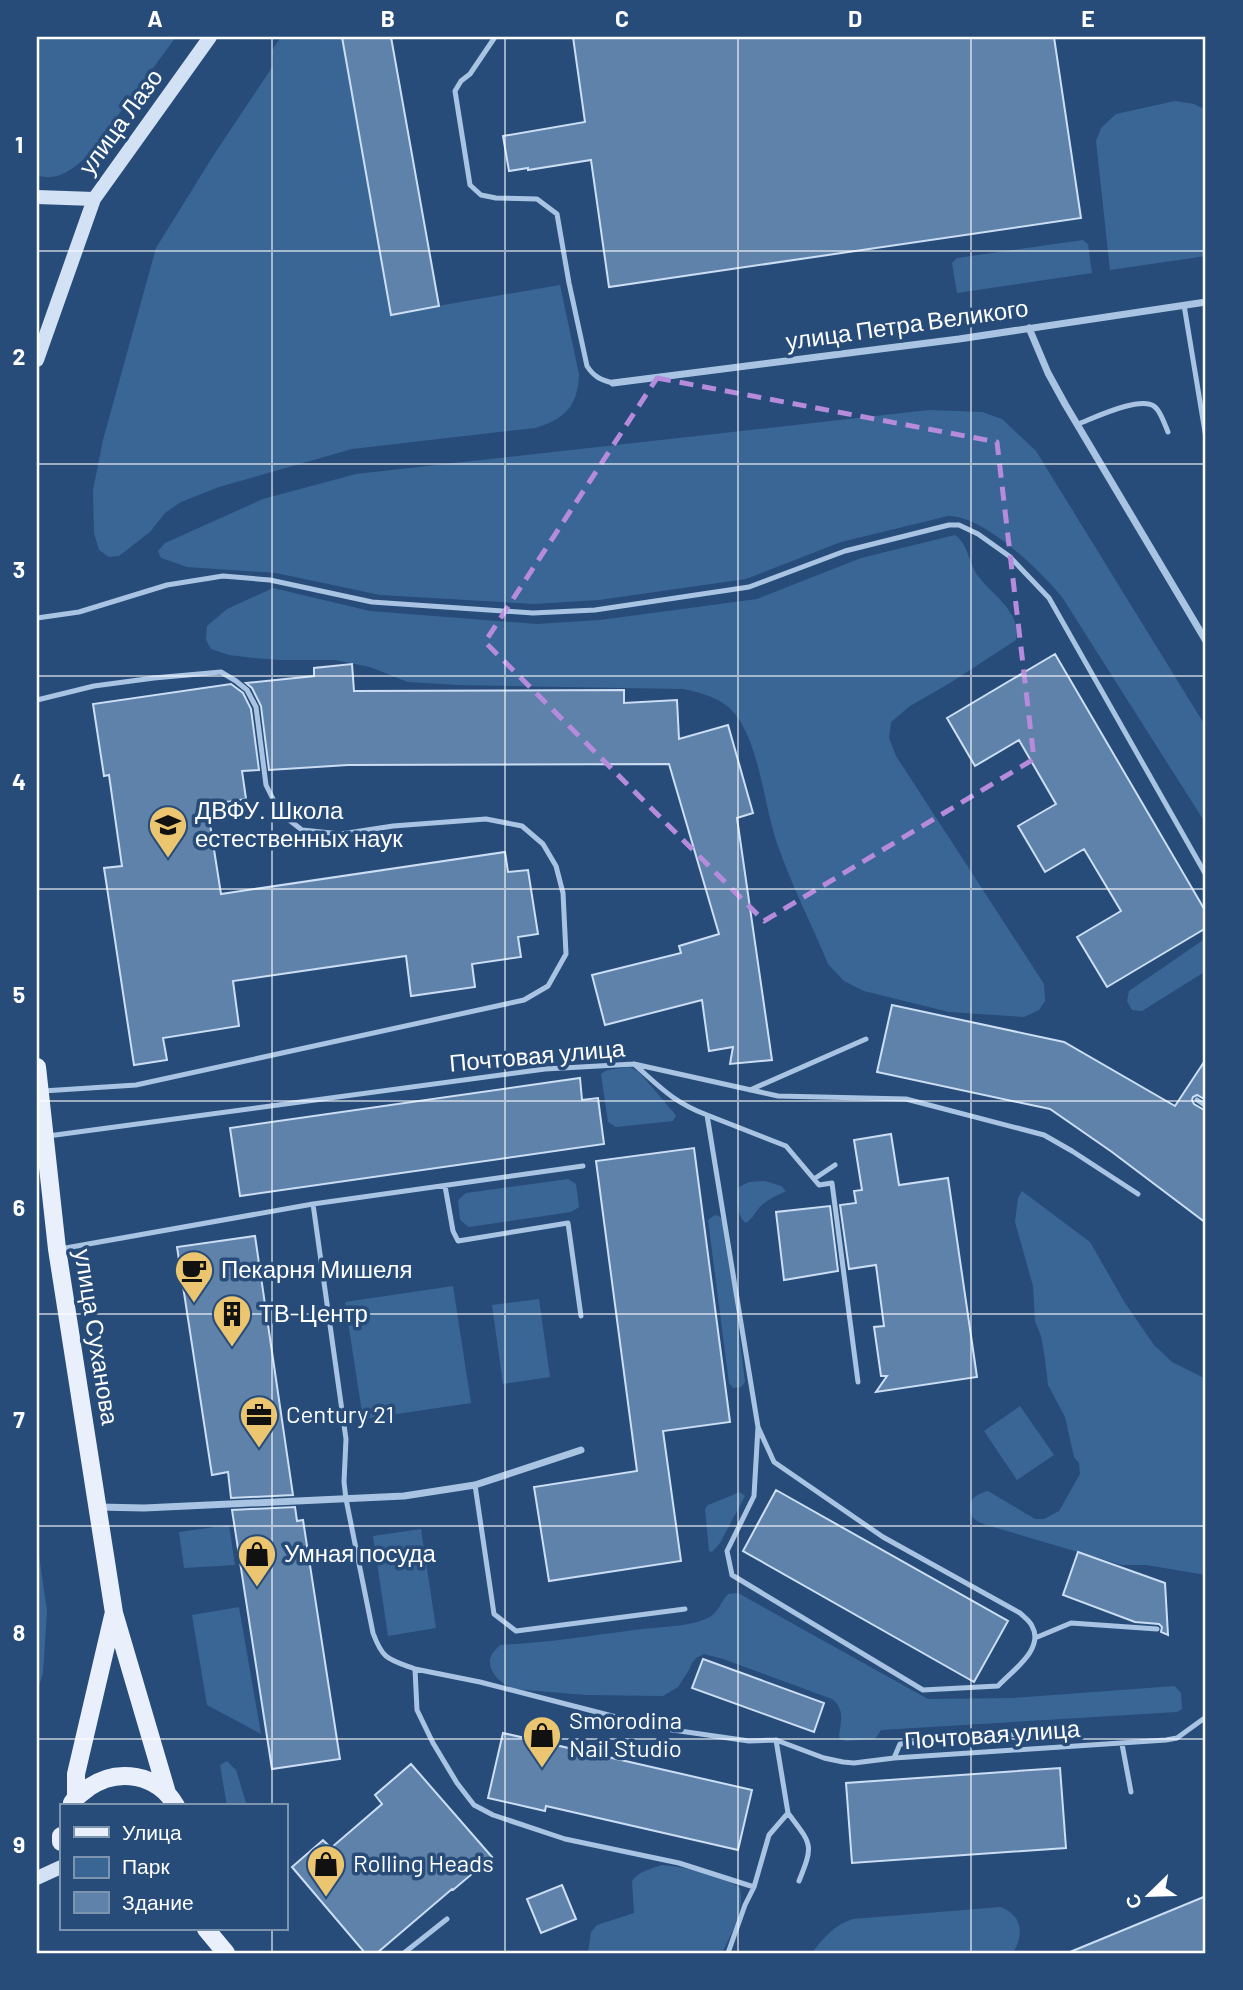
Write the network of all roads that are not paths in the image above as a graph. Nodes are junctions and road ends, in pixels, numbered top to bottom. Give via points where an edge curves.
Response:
1 (210, 37) edge
2 (495, 37) edge
3 (37, 197) edge
4 (94, 199) junction
5 (1206, 302) edge
6 (1184, 305) junction
7 (1029, 328) junction
8 (37, 360) edge
9 (613, 383) joint
10 (1079, 424) junction
11 (1168, 432) dead end
12 (1206, 438) edge
13 (37, 618) edge
14 (1206, 641) edge
15 (37, 700) edge
16 (1206, 874) edge
17 (866, 1039) dead end
18 (634, 1064) junction
19 (37, 1067) edge
20 (750, 1090) junction
21 (38, 1092) edge
22 (1197, 1100) dead end
23 (1206, 1107) edge
24 (707, 1115) junction
25 (44, 1136) junction
26 (835, 1165) dead end
27 (583, 1166) dead end
28 (814, 1179) junction
29 (445, 1186) junction
30 (1138, 1195) dead end
31 (313, 1204) junction
32 (57, 1249) junction
33 (580, 1316) dead end
34 (858, 1382) dead end
35 (758, 1427) junction
36 (581, 1450) dead end
37 (475, 1485) junction
38 (346, 1499) junction
39 (97, 1507) junction
40 (685, 1609) dead end
41 (114, 1613) junction
42 (1157, 1629) dead end
43 (1035, 1638) junction
44 (415, 1669) junction
45 (1206, 1717) edge
46 (1020, 1734) dead end
47 (776, 1740) junction
48 (1122, 1744) junction
49 (894, 1758) junction
50 (1131, 1792) dead end
51 (172, 1800) edge
52 (73, 1802) edge
53 (788, 1813) junction
54 (60, 1867) edge
55 (37, 1878) edge
56 (799, 1881) dead end
57 (754, 1887) junction
58 (447, 1919) dead end
59 (207, 1930) edge
60 (226, 1953) edge
61 (404, 1953) edge
62 (728, 1953) edge

1 - 4 main road, улица Лазо
2 - 9 lane via 455,91 470,185 481,195 537,200 557,214 587,366 593,375
3 - 4 main road, улица Лазо
4 - 8 main road, улица Лазо
5 - 6 street, улица Петра Великого
6 - 7 street, улица Петра Великого
6 - 12 lane
7 - 9 street, улица Петра Великого
7 - 10 street via 1048,373
10 - 11 lane via 1139,403 1151,404
10 - 14 street
13 - 16 lane via 79,612 167,584 223,576 270,580 372,602 533,613 595,610 749,587 845,551 959,525 1009,556 1049,598
15 - 21 lane via 94,686 221,672 247,690 256,707 266,785 280,813 302,830 341,834 486,819 522,826 543,844 556,866 563,893 566,954 548,986 524,1000 136,1085
17 - 20 lane
18 - 20 lane, Почтовая улица
18 - 24 lane via 672,1098
18 - 25 lane, Почтовая улица via 545,1069
19 - 21 main road, улица Суханова
20 - 30 lane, Почтовая улица via 778,1096 906,1099 1044,1135
21 - 25 main road, улица Суханова
22 - 23 lane
24 - 28 lane via 786,1146
24 - 35 lane
25 - 32 main road, улица Суханова
26 - 28 lane
27 - 29 lane
28 - 34 lane via 819,1185 832,1183
29 - 31 lane
29 - 33 lane via 458,1241 568,1223
31 - 32 lane
31 - 38 lane via 346,1439
32 - 39 main road, улица Суханова
35 - 43 lane via 774,1462 883,1537 1020,1613 1032,1626
35 - 43 lane via 754,1496 727,1551 732,1575 923,1690 998,1686 1032,1650
36 - 37 street
37 - 38 street
37 - 40 lane via 494,1614 516,1631
38 - 39 street
38 - 44 lane via 380,1652
39 - 41 main road, улица Суханова
41 - 51 main road, улица Суханова
41 - 52 main road, улица Суханова
42 - 43 lane via 1071,1623
44 - 47 lane via 659,1728 749,1741
44 - 57 lane via 417,1710 474,1805 565,1839 679,1863
45 - 48 lane, Почтовая улица via 1177,1738
46 - 49 lane via 900,1744
47 - 49 lane, Почтовая улица via 843,1762
47 - 53 lane
48 - 49 lane, Почтовая улица
48 - 50 lane
51 - 52 main road via 147,1780 115,1776 100,1780
53 - 56 lane via 807,1839 809,1855
53 - 57 lane via 769,1835
54 - 55 main road
57 - 62 lane
58 - 61 lane
59 - 60 main road

